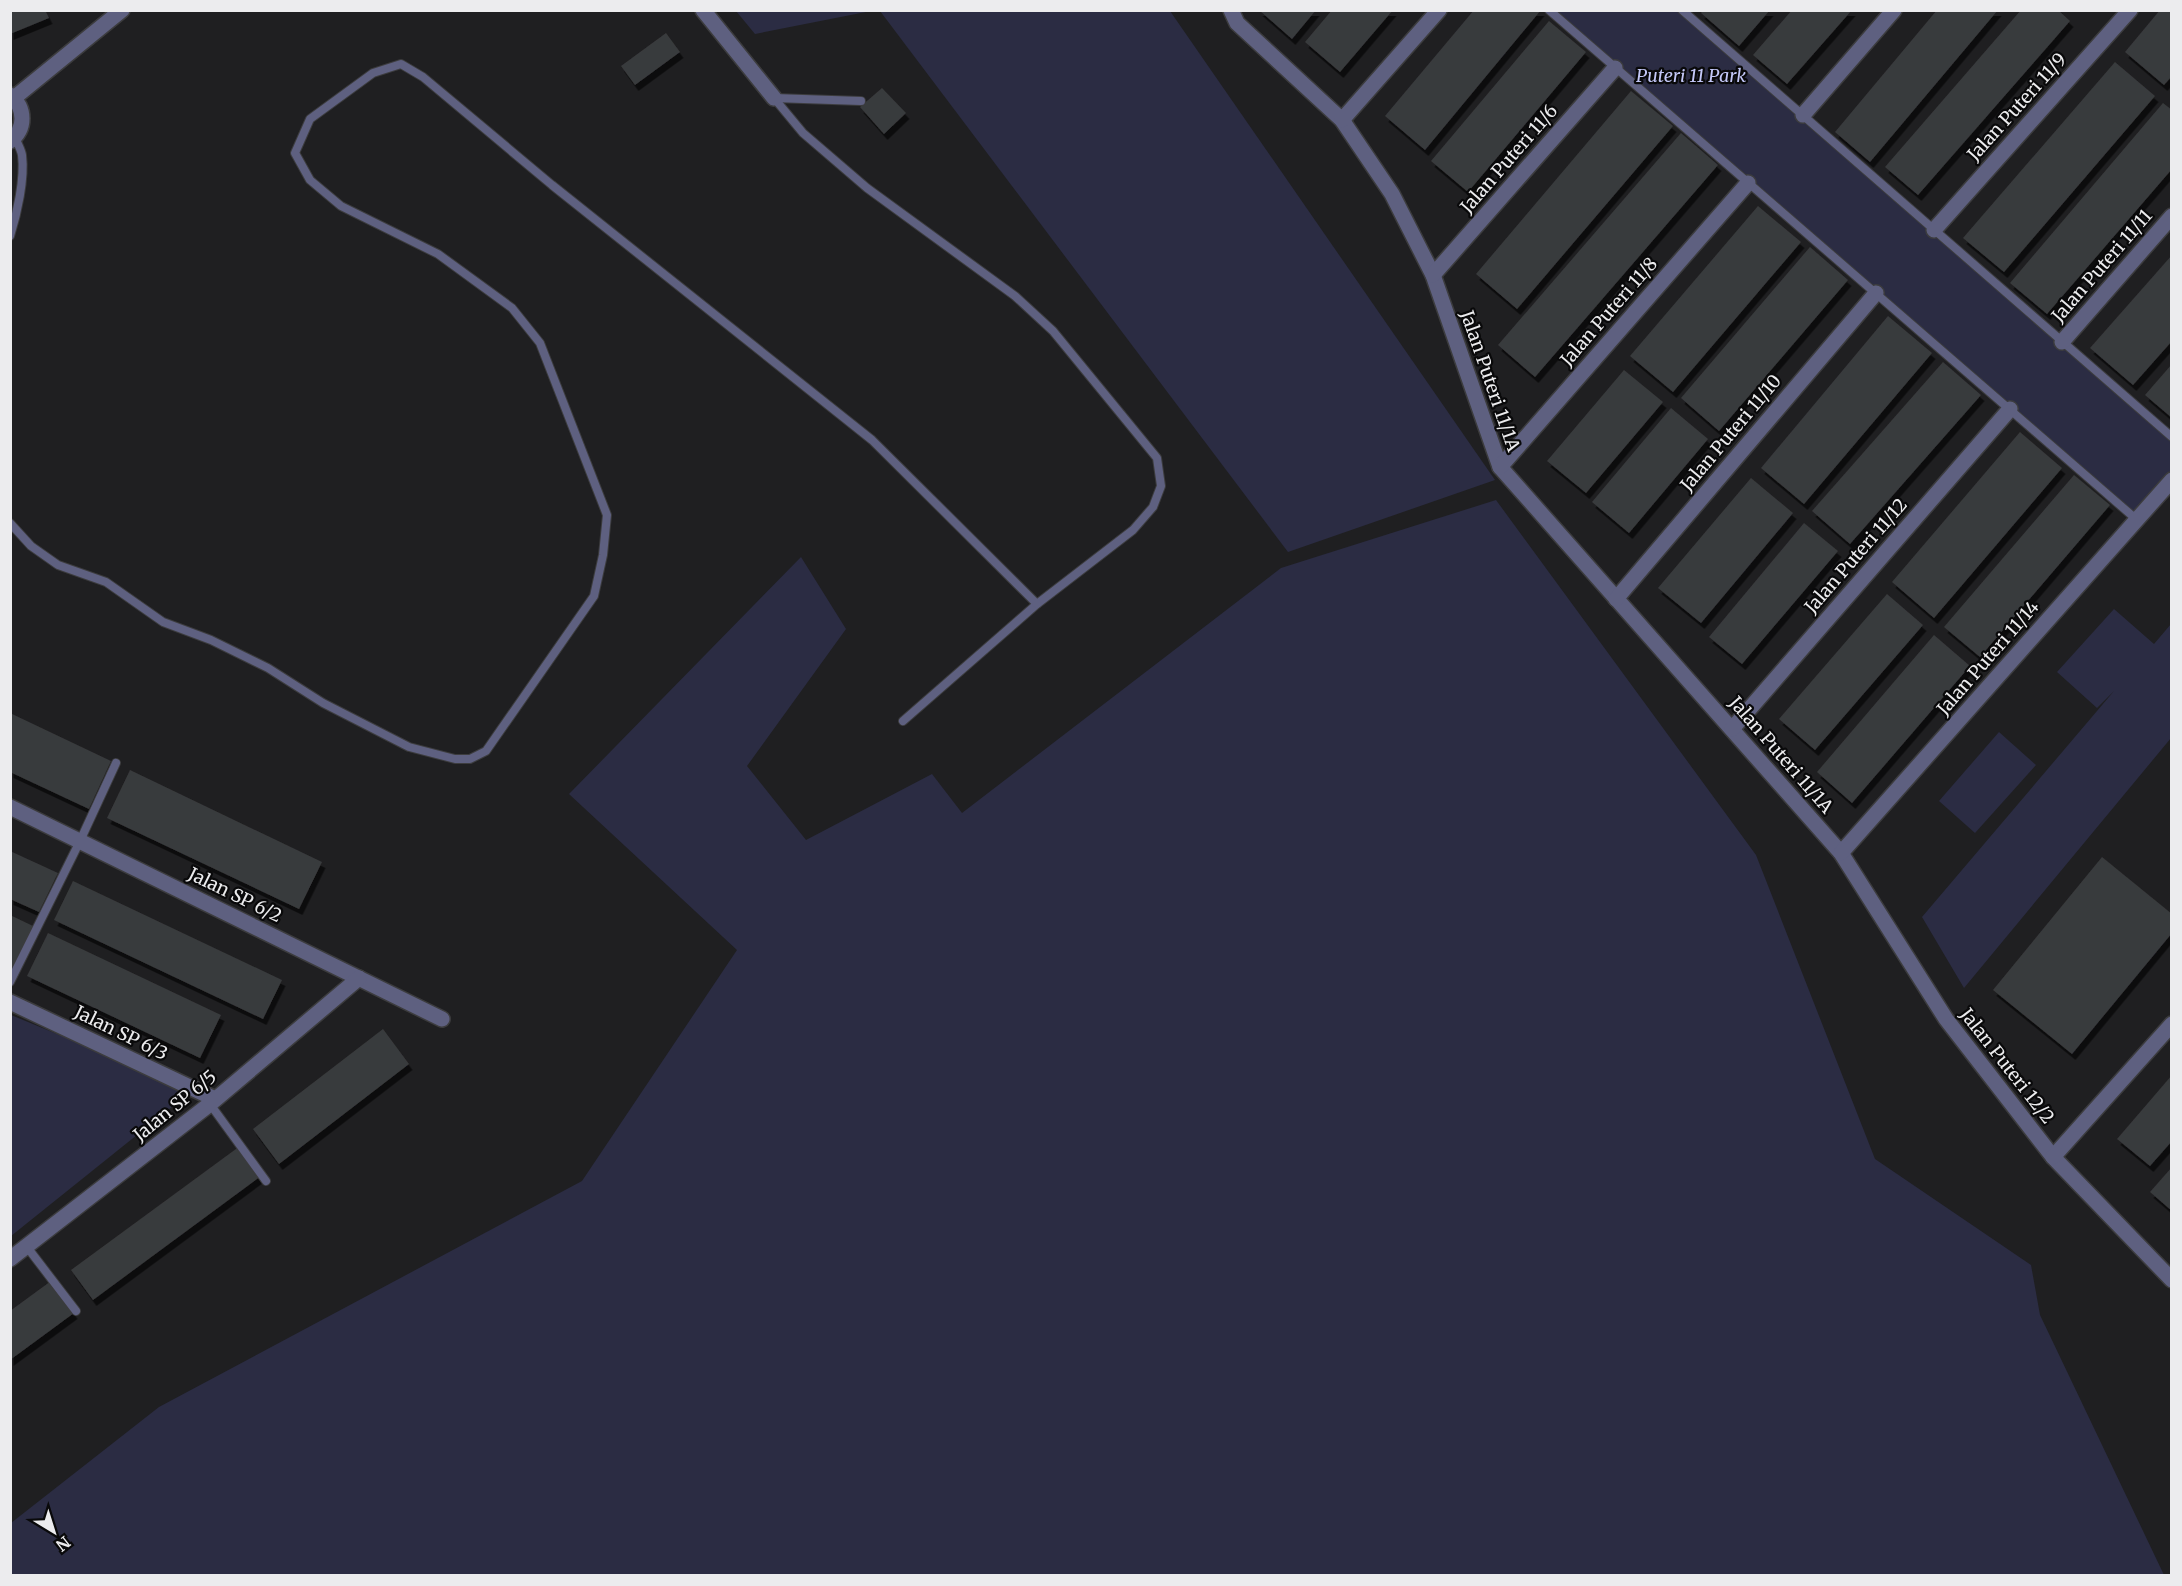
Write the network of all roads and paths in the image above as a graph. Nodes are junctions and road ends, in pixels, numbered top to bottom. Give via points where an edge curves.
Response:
1 (122, 10) edge
2 (703, 10) edge
3 (1231, 10) edge
4 (1439, 10) edge
5 (1549, 10) edge
6 (1682, 10) edge
7 (1894, 10) edge
8 (2130, 10) edge
9 (1615, 68) junction
10 (12, 96) edge
11 (774, 98) junction
12 (861, 101) dead end
13 (1803, 115) junction
14 (1342, 120) junction
15 (13, 139) edge
16 (1748, 183) junction
17 (2172, 216) edge
18 (1934, 230) junction
19 (10, 236) edge
20 (1433, 275) junction
21 (1876, 293) junction
22 (2062, 342) junction
23 (2010, 409) junction
24 (2172, 437) edge
25 (1500, 467) junction
26 (2168, 484) edge
27 (2136, 519) junction
28 (10, 523) edge
29 (1616, 599) junction
30 (1038, 604) junction
31 (903, 721) dead end
32 (1732, 729) junction
33 (116, 763) dead end
34 (10, 807) edge
35 (80, 841) junction
36 (1841, 853) junction
37 (359, 978) junction
38 (10, 982) edge
39 (10, 1002) edge
40 (442, 1019) dead end
41 (2172, 1024) edge
42 (212, 1102) junction
43 (2054, 1157) junction
44 (266, 1181) dead end
45 (27, 1247) junction
46 (10, 1259) edge
47 (2172, 1280) edge
48 (76, 1311) dead end

1 - 10 street
2 - 11 street
3 - 14 street, Jalan Puteri 11/1A via 1237,23
4 - 14 street
5 - 9 lane
6 - 13 lane
7 - 13 street
8 - 18 street, Jalan Puteri 11/9
9 - 16 lane
9 - 20 street, Jalan Puteri 11/6
10 - 15 street via 19,105 22,122
11 - 12 lane
11 - 30 lane via 803,133 867,188 1015,296 1053,331 1157,458 1161,486 1153,507 1132,530
13 - 18 lane
14 - 20 street, Jalan Puteri 11/1A via 1392,194
15 - 19 lane via 22,155 16,219
16 - 21 lane
16 - 25 street, Jalan Puteri 11/8
17 - 22 street, Jalan Puteri 11/11
18 - 22 lane
20 - 25 street, Jalan Puteri 11/1A
21 - 23 lane
21 - 29 street, Jalan Puteri 11/10
22 - 24 lane
23 - 27 lane
23 - 32 street, Jalan Puteri 11/12
25 - 29 street, Jalan Puteri 11/1A
26 - 27 street, Jalan Puteri 11/14
27 - 36 street, Jalan Puteri 11/14
28 - 30 lane via 31,546 58,565 106,582 163,622 268,668 323,703 409,747 455,759 470,759 486,751 594,596 606,515 540,344 512,308 438,254 341,206 310,180 295,153 310,120 373,73 401,64 872,440
29 - 32 street, Jalan Puteri 11/1A
30 - 31 lane
32 - 36 street, Jalan Puteri 11/1A
33 - 35 lane
34 - 35 street, Jalan SP 6/2
35 - 37 street, Jalan SP 6/2
35 - 38 lane
36 - 43 street, Jalan Puteri 12/2 via 1946,1019
37 - 40 street, Jalan SP 6/2
37 - 42 street, Jalan SP 6/5
39 - 42 street, Jalan SP 6/3
41 - 43 street
42 - 44 lane
42 - 45 street, Jalan SP 6/5
43 - 47 street, Jalan Puteri 12/2
45 - 46 street, Jalan SP 6/5
45 - 48 lane

